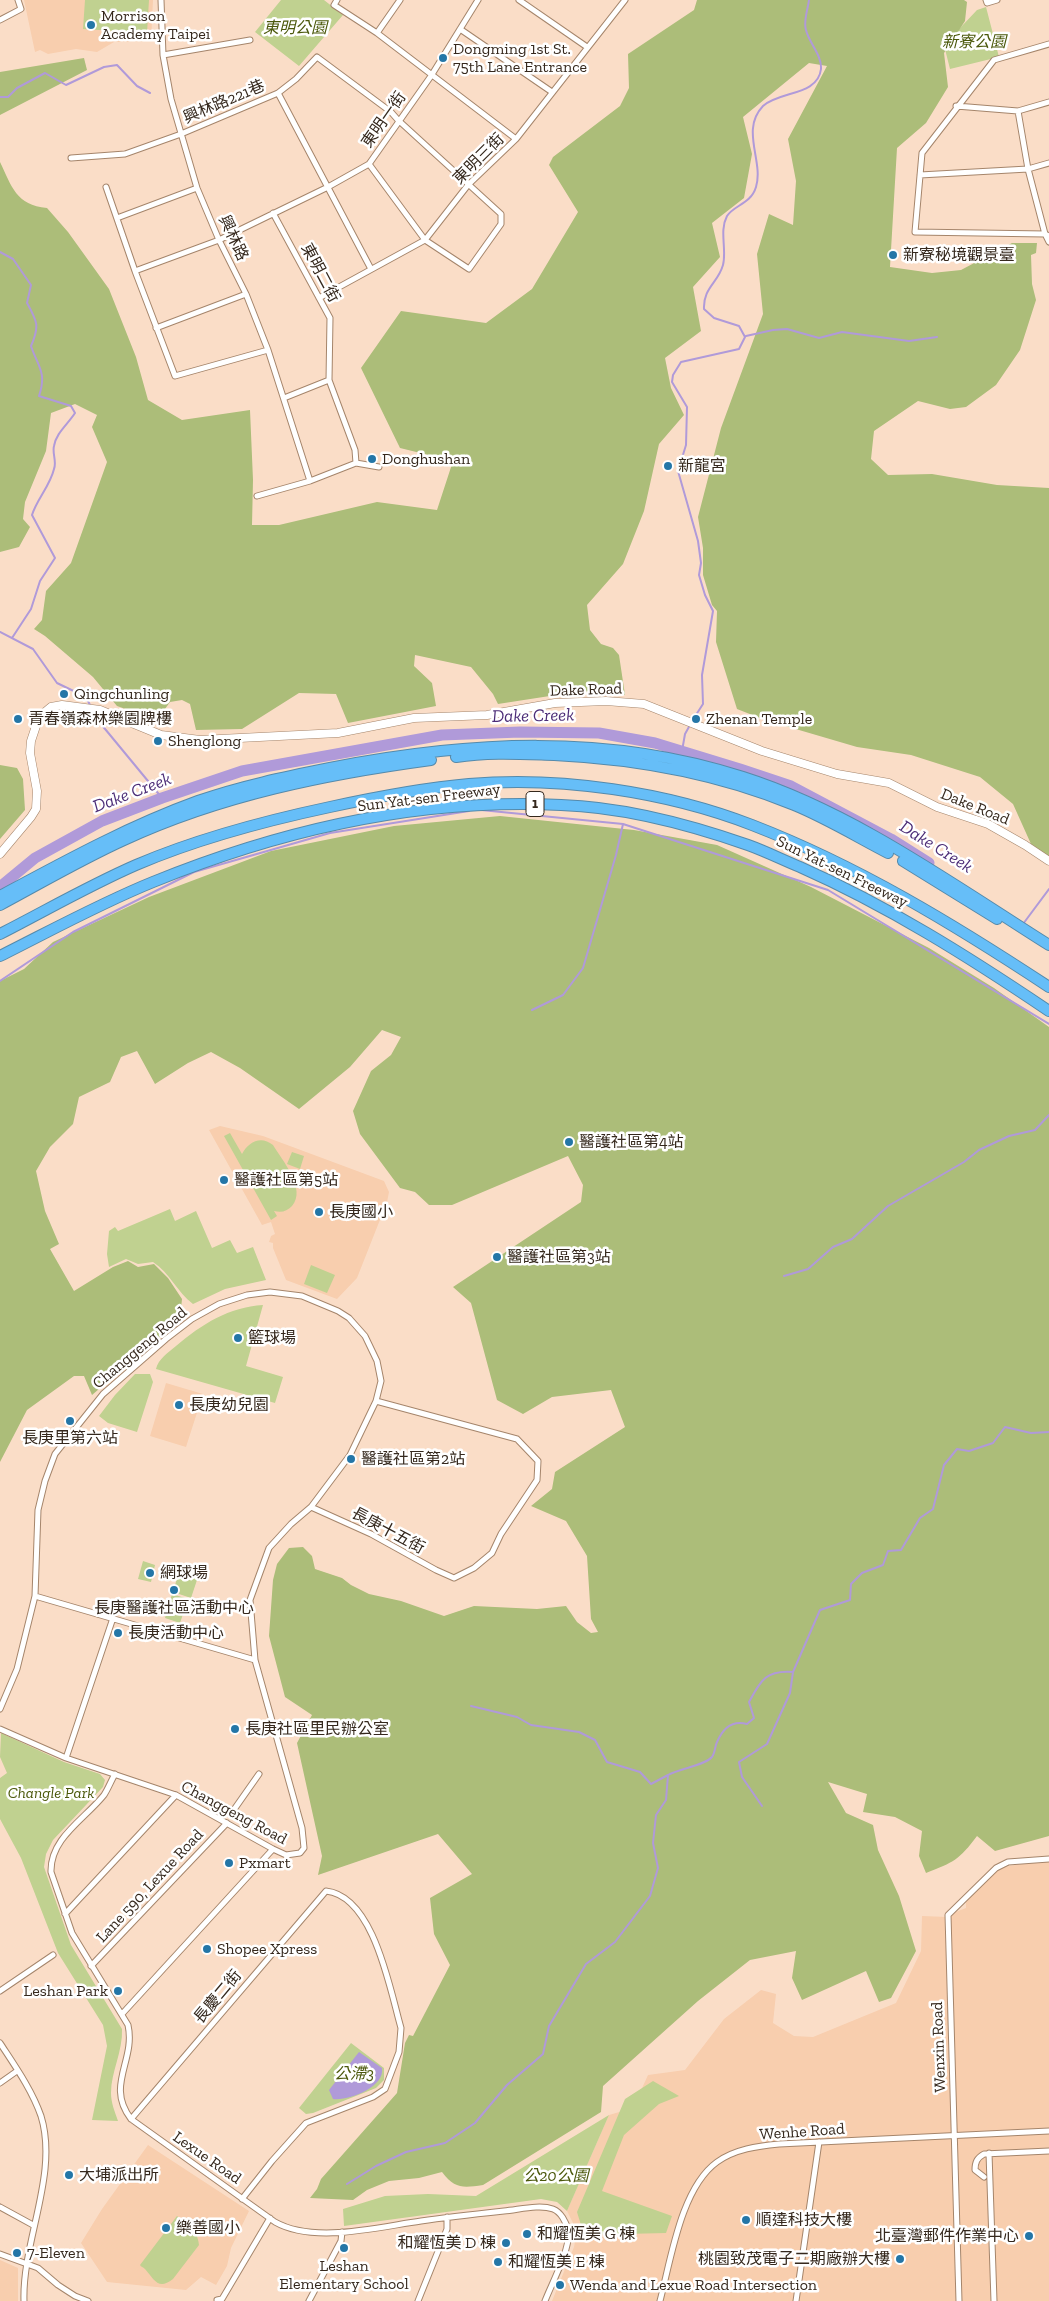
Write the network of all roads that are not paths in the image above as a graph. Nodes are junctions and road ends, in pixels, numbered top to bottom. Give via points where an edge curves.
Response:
1 (18, 0) edge
2 (162, 0) edge
3 (337, 0) edge
4 (400, 0) edge
5 (478, 0) edge
6 (519, 0) edge
7 (623, 0) edge
8 (986, 0) edge
9 (997, 0) edge
10 (0, 20) edge
11 (460, 29) junction
12 (377, 33) junction
13 (250, 40) dead end
14 (1049, 44) edge
15 (587, 47) junction
16 (163, 55) junction
17 (431, 76) junction
18 (552, 92) junction
19 (278, 93) junction
20 (1049, 102) edge
21 (956, 106) junction
22 (1018, 111) junction
23 (398, 120) junction
24 (181, 134) junction
25 (516, 139) junction
26 (71, 158) dead end
27 (1049, 163) edge
28 (369, 164) junction
29 (1028, 169) junction
30 (920, 175) junction
31 (468, 185) junction
32 (106, 187) dead end
33 (197, 188) junction
34 (328, 188) junction
35 (273, 213) junction
36 (117, 218) junction
37 (1047, 235) edge
38 (219, 240) junction
39 (425, 240) junction
40 (1049, 242) edge
41 (371, 269) junction
42 (135, 270) junction
43 (246, 294) junction
44 (319, 298) junction
45 (156, 328) junction
46 (268, 350) junction
47 (329, 380) junction
48 (284, 398) junction
49 (356, 463) junction
50 (379, 467) dead end
51 (310, 481) junction
52 (258, 496) dead end
53 (0, 854) edge
54 (1049, 862) edge
55 (0, 896) edge
56 (0, 905) edge
57 (0, 934) edge
58 (1049, 945) edge
59 (1049, 953) edge
60 (0, 956) edge
61 (1049, 987) edge
62 (1049, 1011) edge
63 (376, 1401) junction
64 (311, 1506) junction
65 (35, 1596) junction
66 (113, 1618) junction
67 (255, 1660) junction
68 (0, 1709) edge
69 (0, 1729) edge
70 (66, 1758) junction
71 (115, 1774) junction
72 (259, 1774) dead end
73 (176, 1795) junction
74 (233, 1811) dead end
75 (227, 1823) junction
76 (272, 1849) junction
77 (1049, 1858) edge
78 (65, 1914) junction
79 (53, 1955) dead end
80 (91, 1966) junction
81 (0, 1991) edge
82 (122, 2014) junction
83 (0, 2043) edge
84 (17, 2071) junction
85 (0, 2083) edge
86 (131, 2119) junction
87 (1049, 2131) edge
88 (954, 2136) junction
89 (819, 2142) junction
90 (1049, 2151) edge
91 (989, 2154) junction
92 (984, 2177) dead end
93 (242, 2198) junction
94 (0, 2207) edge
95 (447, 2217) junction
96 (270, 2218) junction
97 (33, 2225) junction
98 (342, 2232) junction
99 (0, 2254) edge
100 (26, 2264) junction
101 (217, 2300) edge
102 (24, 2301) edge
103 (88, 2301) edge
104 (309, 2301) edge
105 (418, 2301) edge
106 (544, 2301) edge
107 (660, 2301) edge
108 (796, 2301) edge
109 (959, 2301) edge
110 (994, 2301) edge

1 - 10 street via 21,9
2 - 16 street, 興林路
3 - 12 street via 334,4
4 - 12 street
5 - 11 street, 東明一街
6 - 15 street
7 - 15 street, 東明三街
8 - 9 street via 987,3
11 - 17 street, 東明一街
11 - 18 street
12 - 17 street
13 - 16 street
14 - 21 street via 994,60
15 - 18 street, 東明三街
16 - 24 street, 興林路
17 - 23 street, 東明一街
17 - 25 street
18 - 25 street, 東明三街
19 - 23 street, 興林路221巷 via 316,57 392,112
19 - 24 street, 興林路221巷
19 - 34 street
20 - 22 street
21 - 22 street
21 - 30 street via 922,153
22 - 29 street
23 - 28 street, 東明一街
23 - 31 street
24 - 26 street, 興林路221巷 via 125,154
24 - 33 street, 興林路
25 - 31 street, 東明三街
27 - 29 street
28 - 34 street, 東明一街
28 - 39 street
29 - 30 street
29 - 37 street
30 - 37 street via 915,232
31 - 39 street, 東明三街
31 - 39 street via 501,214 501,224 469,269
32 - 36 street
33 - 36 street
33 - 38 street, 興林路
34 - 35 street, 東明一街
34 - 41 street
35 - 38 street, 東明一街
35 - 44 street, 東明二街
36 - 42 street
37 - 40 street
38 - 42 street, 東明一街
38 - 43 street, 興林路
39 - 41 street, 東明三街
41 - 44 street, 東明三街
42 - 45 street
43 - 45 street
43 - 46 street, 興林路
44 - 47 street, 東明二街 via 330,318
45 - 46 street via 175,376
46 - 48 street, 興林路
47 - 48 street
47 - 49 street, 東明二街 via 355,450
48 - 51 street, 興林路
49 - 50 street
49 - 51 street
51 - 52 street
53 - 54 street, Dake Road via 36,809 37,791 30,753 39,717 45,710 62,705 100,710 161,735 200,740 338,733 414,718 487,715 581,701 644,704 762,751 837,774 889,784 988,824
55 - 58 highway via 136,826 243,787 365,761 486,746 555,745 603,748 696,764 744,777 800,799 921,863
56 - 59 highway via 124,840 202,809 284,786 370,768 507,753 592,757 681,770 740,785 795,805 907,863
57 - 61 highway, Sun Yat-sen Freeway / 1 via 135,865 258,822 384,796 452,786 558,783 631,792 751,824 908,899 974,937
60 - 62 highway, Sun Yat-sen Freeway / 1 via 150,883 272,839 434,809 509,804 563,805 632,813 683,824 750,845 914,923
63 - 64 street, Changgeng Road via 350,1456
63 - 64 street, 長庚十五街 via 517,1439 538,1461 537,1480 492,1553 474,1568 454,1578
63 - 65 street, Changgeng Road via 381,1380 377,1360 365,1336 338,1311 302,1296 270,1292 219,1304 192,1319 103,1394 55,1454 38,1510
64 - 67 street, Changgeng Road via 269,1548 261,1568 250,1600
65 - 66 street
65 - 68 street, Changgeng Road via 17,1669
66 - 67 street
66 - 70 street
67 - 76 street, Changgeng Road via 304,1840 304,1848 295,1855
69 - 70 street, Changgeng Road
70 - 71 street, Changgeng Road
71 - 73 street, Changgeng Road
71 - 78 street, Lexue Road via 104,1794 54,1851 51,1872
72 - 74 street
73 - 75 street, Changgeng Road
73 - 78 street
75 - 76 street, Changgeng Road
75 - 80 street, Lane 590, Lexue Road
76 - 82 street
77 - 88 street, Wenxin Road via 1008,1862 996,1868 948,1914
78 - 80 street, Lexue Road
79 - 81 street
80 - 82 street, Lexue Road
82 - 86 street, Lexue Road via 128,2025 130,2042 120,2097 123,2109
83 - 84 street
84 - 85 street
84 - 97 street via 36,2104 45,2135 44,2178
86 - 93 street, Lexue Road
86 - 93 street, 長慶二街 via 326,1891 336,1892 354,1907 372,1931 401,2028 398,2052 385,2089 373,2097 306,2123
87 - 88 street, Wenhe Road
88 - 89 street, Wenhe Road
88 - 109 street, Wenxin Road
89 - 107 street, Wenhe Road via 755,2147 734,2153 717,2162 699,2180 689,2196
89 - 108 street
90 - 91 street
91 - 92 street via 980,2156 975,2165 975,2170
91 - 110 street
93 - 96 street, Lexue Road
94 - 97 street
95 - 98 street, Lexue Road
95 - 105 street via 447,2229
95 - 106 street, Lexue Road via 536,2208 552,2209 561,2215 569,2239
96 - 98 street, Lexue Road via 284,2227 305,2232
96 - 101 street via 222,2299
97 - 100 street
98 - 104 street via 341,2241
99 - 100 street
100 - 102 street
100 - 103 street via 38,2268 58,2286

